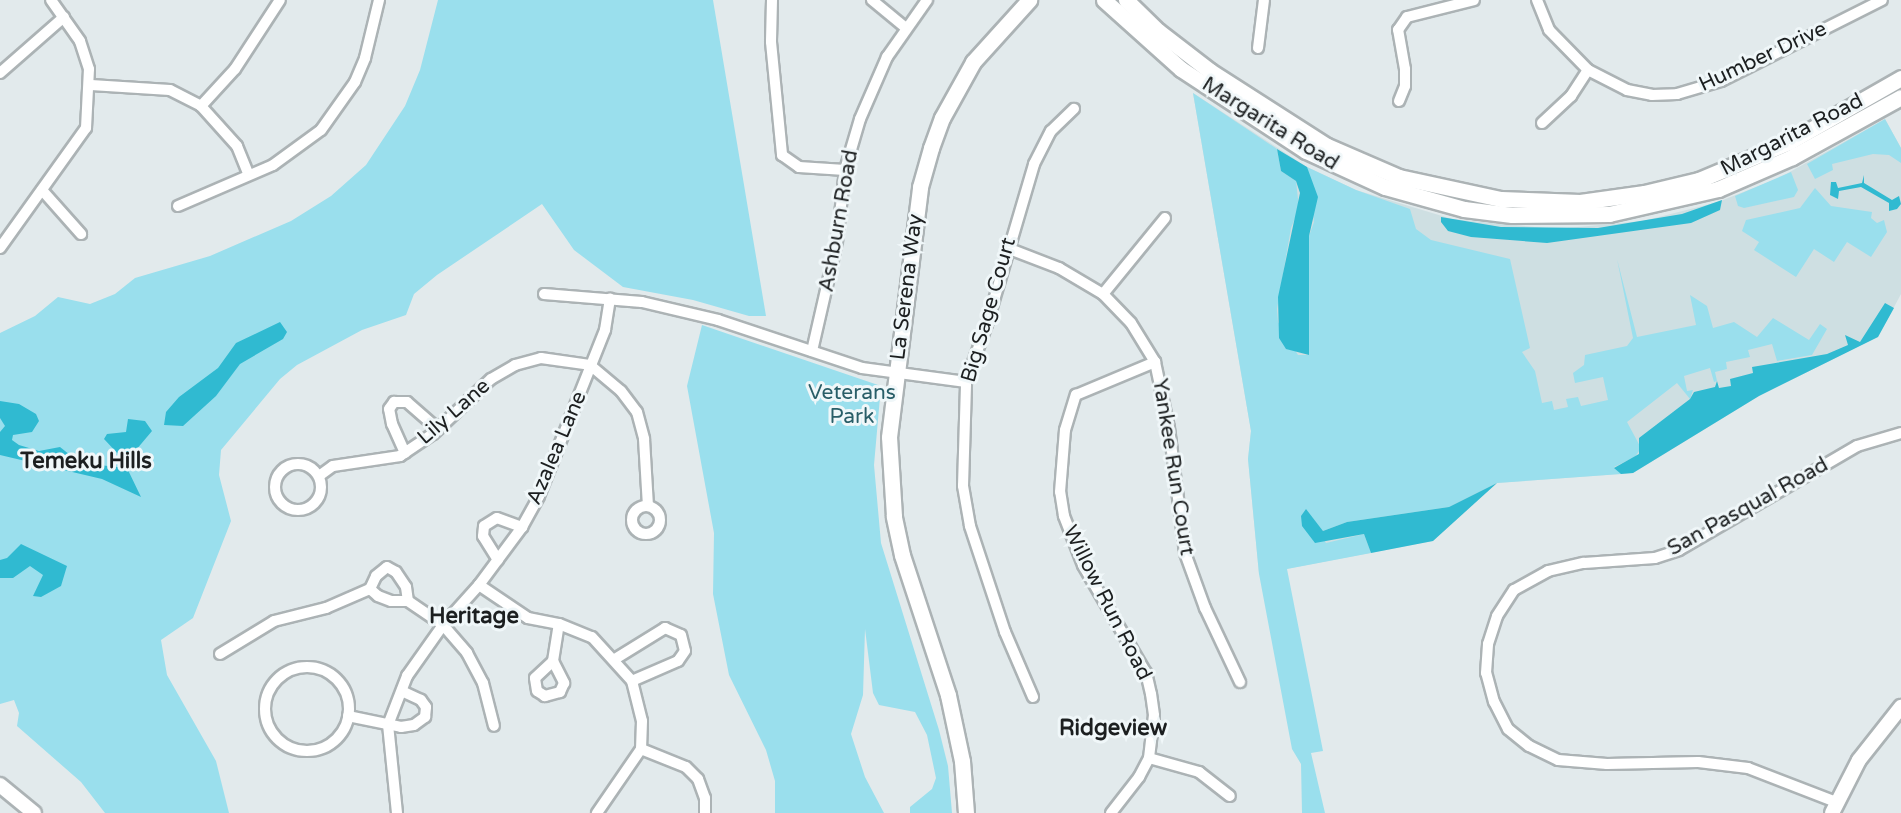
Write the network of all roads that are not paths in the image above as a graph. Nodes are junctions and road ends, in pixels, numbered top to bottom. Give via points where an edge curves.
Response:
1 (51, 0) edge
2 (280, 0) edge
3 (380, 0) edge
4 (772, 0) edge
5 (872, 0) edge
6 (927, 0) edge
7 (1029, 0) edge
8 (1104, 0) edge
9 (1126, 0) edge
10 (1264, 0) edge
11 (1474, 0) edge
12 (1537, 0) edge
13 (1882, 0) edge
14 (64, 17) junction
15 (906, 28) junction
16 (1258, 48) dead end
17 (1588, 70) junction
18 (0, 73) edge
19 (1901, 78) edge
20 (91, 85) junction
21 (1901, 97) edge
22 (1399, 101) dead end
23 (201, 106) junction
24 (1074, 109) dead end
25 (1542, 123) dead end
26 (845, 170) junction
27 (249, 175) junction
28 (42, 190) junction
29 (178, 206) dead end
30 (1165, 218) dead end
31 (81, 234) dead end
32 (0, 248) edge
33 (1007, 248) junction
34 (544, 294) dead end
35 (1102, 294) junction
36 (610, 298) junction
37 (812, 351) junction
38 (1155, 362) junction
39 (591, 365) junction
40 (897, 372) junction
41 (966, 382) junction
42 (438, 429) junction
43 (1901, 433) edge
44 (405, 453) junction
45 (319, 476) junction
46 (648, 506) dead end
47 (522, 527) junction
48 (498, 560) junction
49 (479, 585) junction
50 (370, 589) junction
51 (408, 601) junction
52 (559, 624) junction
53 (442, 625) junction
54 (219, 654) dead end
55 (615, 659) junction
56 (554, 661) dead end
57 (632, 681) junction
58 (1240, 682) dead end
59 (404, 692) junction
60 (1033, 697) dead end
61 (1901, 707) edge
62 (348, 716) junction
63 (387, 725) junction
64 (494, 726) dead end
65 (641, 749) junction
66 (1149, 758) junction
67 (2, 788) edge
68 (1230, 796) dead end
69 (1834, 807) edge
70 (34, 813) edge
71 (397, 813) edge
72 (597, 813) edge
73 (705, 813) edge
74 (966, 813) edge
75 (1110, 813) edge

1 - 14 street
2 - 23 street via 235,69
3 - 27 street via 355,82 321,130 295,152
4 - 26 street via 771,42 782,155 800,167
5 - 15 street
6 - 15 street, Ashburn Road
7 - 40 main road, La Serena Way via 974,62 942,118 931,148 920,187
8 - 21 main road, Margarita Road via 1181,69 1306,151 1384,187 1464,209 1512,215 1609,214 1678,201 1724,187 1792,157
9 - 19 main road, Margarita Road via 1158,31 1210,71 1327,146 1399,177 1500,199 1580,202 1699,180 1789,142
10 - 16 street
11 - 22 street via 1407,17 1398,30 1405,69 1405,86
12 - 17 street, Humber Drive via 1549,30
13 - 17 street, Humber Drive via 1703,88 1652,95 1627,90
14 - 18 street
14 - 20 street via 80,41
15 - 26 street, Ashburn Road via 886,57 871,91
17 - 25 street via 1571,96
20 - 23 street via 170,90
20 - 28 street via 86,128
23 - 27 street via 237,146
24 - 33 street, Big Sage Court via 1061,118 1043,145
26 - 37 street, Ashburn Road via 837,242
27 - 29 street
28 - 31 street
28 - 32 street
30 - 35 street
33 - 35 street, Yankee Run Court via 1059,268
33 - 41 street, Big Sage Court via 987,324
34 - 36 street
35 - 38 street, Yankee Run Court via 1131,323
36 - 37 street via 680,310
36 - 39 street, Azalea Lane via 607,323
37 - 40 street via 862,368
38 - 58 street, Yankee Run Court via 1169,428 1185,553 1205,608
38 - 66 street, Willow Run Road via 1076,396 1065,430 1060,492 1064,516 1083,565 1146,673 1154,716
39 - 42 street, Lily Lane via 542,358 515,365 491,379
39 - 46 street via 638,412 644,439
39 - 47 street, Azalea Lane via 539,496
40 - 41 street
40 - 74 main road, La Serena Way via 889,437 894,516 902,555 948,695 962,761
41 - 60 street, Big Sage Court via 963,486 970,526 1005,632
42 - 44 street, Lily Lane
42 - 44 street via 407,402 394,402 389,409 392,424
43 - 69 street, San Pasqual Road via 1857,446 1679,550 1655,558 1548,571 1514,590 1497,616 1488,644 1486,673 1494,702 1508,729 1529,746 1558,760 1607,764 1698,762 1748,768
44 - 45 street, Lily Lane via 333,466
45 - 45 street via 306,465 290,464 274,482 277,498 288,508 309,507 319,497
47 - 48 street, Azalea Lane
47 - 48 street via 497,518 484,526 483,536
48 - 49 street, Azalea Lane
49 - 52 street via 528,618
49 - 53 street, Azalea Lane
50 - 51 street via 390,601
50 - 51 street via 387,567 403,580
50 - 54 street via 326,608 274,621
51 - 53 street
52 - 55 street via 592,637
52 - 56 street
53 - 59 street, Azalea Lane via 407,676
53 - 64 street via 467,653 483,683
55 - 57 street
55 - 57 street via 665,628 681,635 686,651 678,661
57 - 65 street via 642,721
59 - 63 street, Azalea Lane
59 - 63 street via 421,700 426,707 425,717 401,727
61 - 69 street via 1859,760
62 - 62 street via 348,702 335,679 311,668 284,674 274,683 265,709 273,734 295,750 309,751 335,740
62 - 63 street
63 - 71 street
65 - 72 street
65 - 73 street via 686,767 698,779 705,798
66 - 68 street via 1199,772
66 - 75 street, Willow Run Road via 1140,777
67 - 70 street

